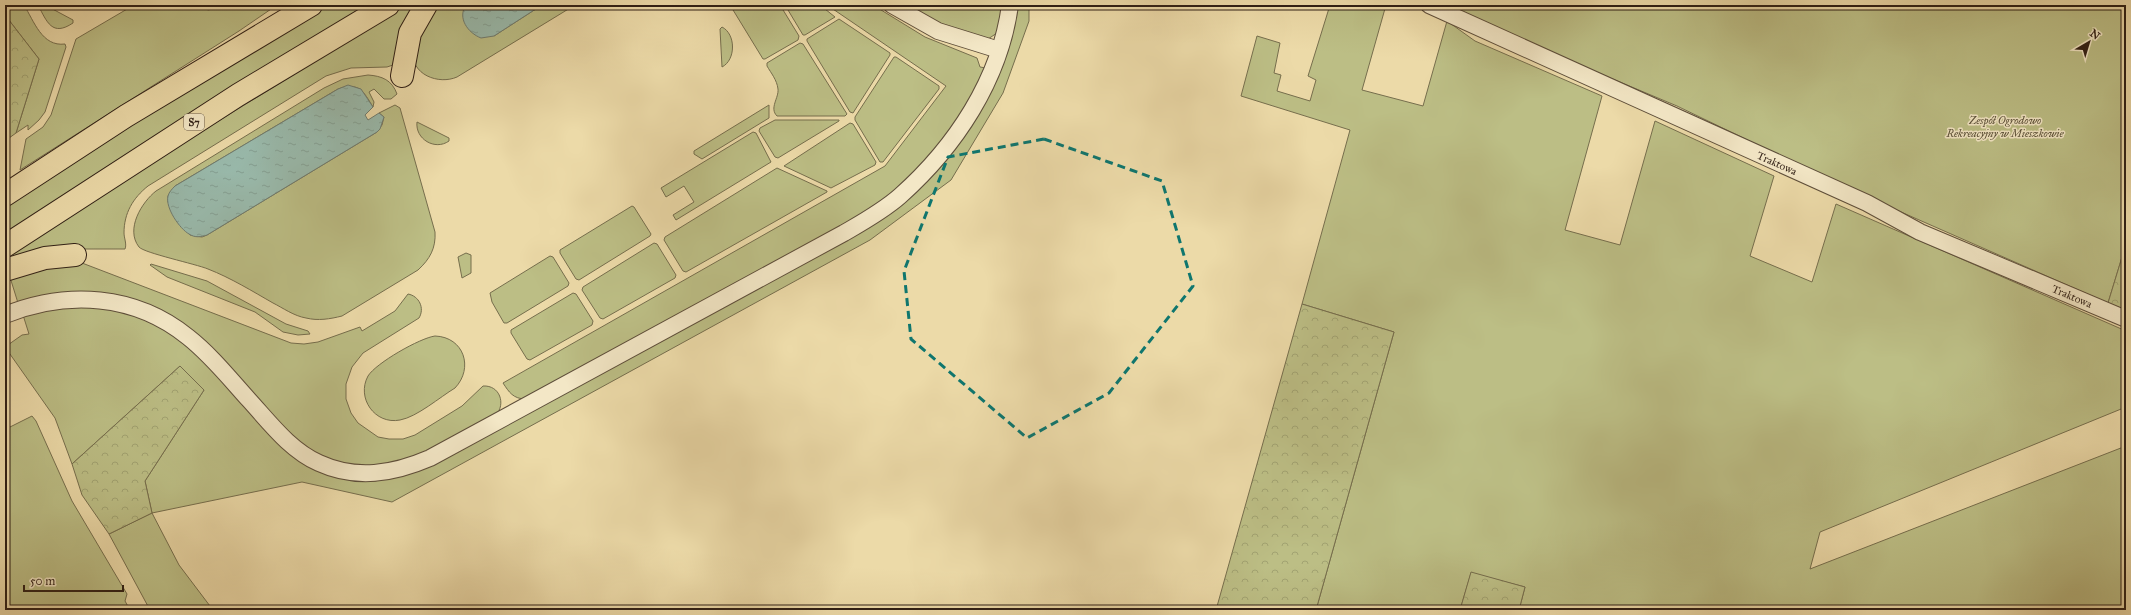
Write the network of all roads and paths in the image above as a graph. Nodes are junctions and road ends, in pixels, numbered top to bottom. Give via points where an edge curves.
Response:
1 (287, 5) edge
2 (311, 5) edge
3 (388, 5) edge
4 (426, 5) edge
5 (892, 5) edge
6 (1010, 5) edge
7 (1429, 5) edge
8 (999, 50) junction
9 (220, 59) junction
10 (402, 76) dead end
11 (5, 195) edge
12 (5, 246) edge
13 (75, 255) dead end
14 (5, 270) edge
15 (5, 316) edge
16 (2126, 319) edge

1 - 9 highway
2 - 9 highway
3 - 12 highway, S7 via 238,95
4 - 10 highway via 410,33
5 - 8 street via 938,31
6 - 8 street
7 - 16 street, Traktowa via 1867,203 1920,232
8 - 15 street via 975,106 952,142 908,189 884,209 410,467 366,474 332,469 317,462 278,432 208,354 188,337 165,321 133,307 96,299 76,299 33,306
9 - 11 highway via 126,116
13 - 14 highway via 45,258

